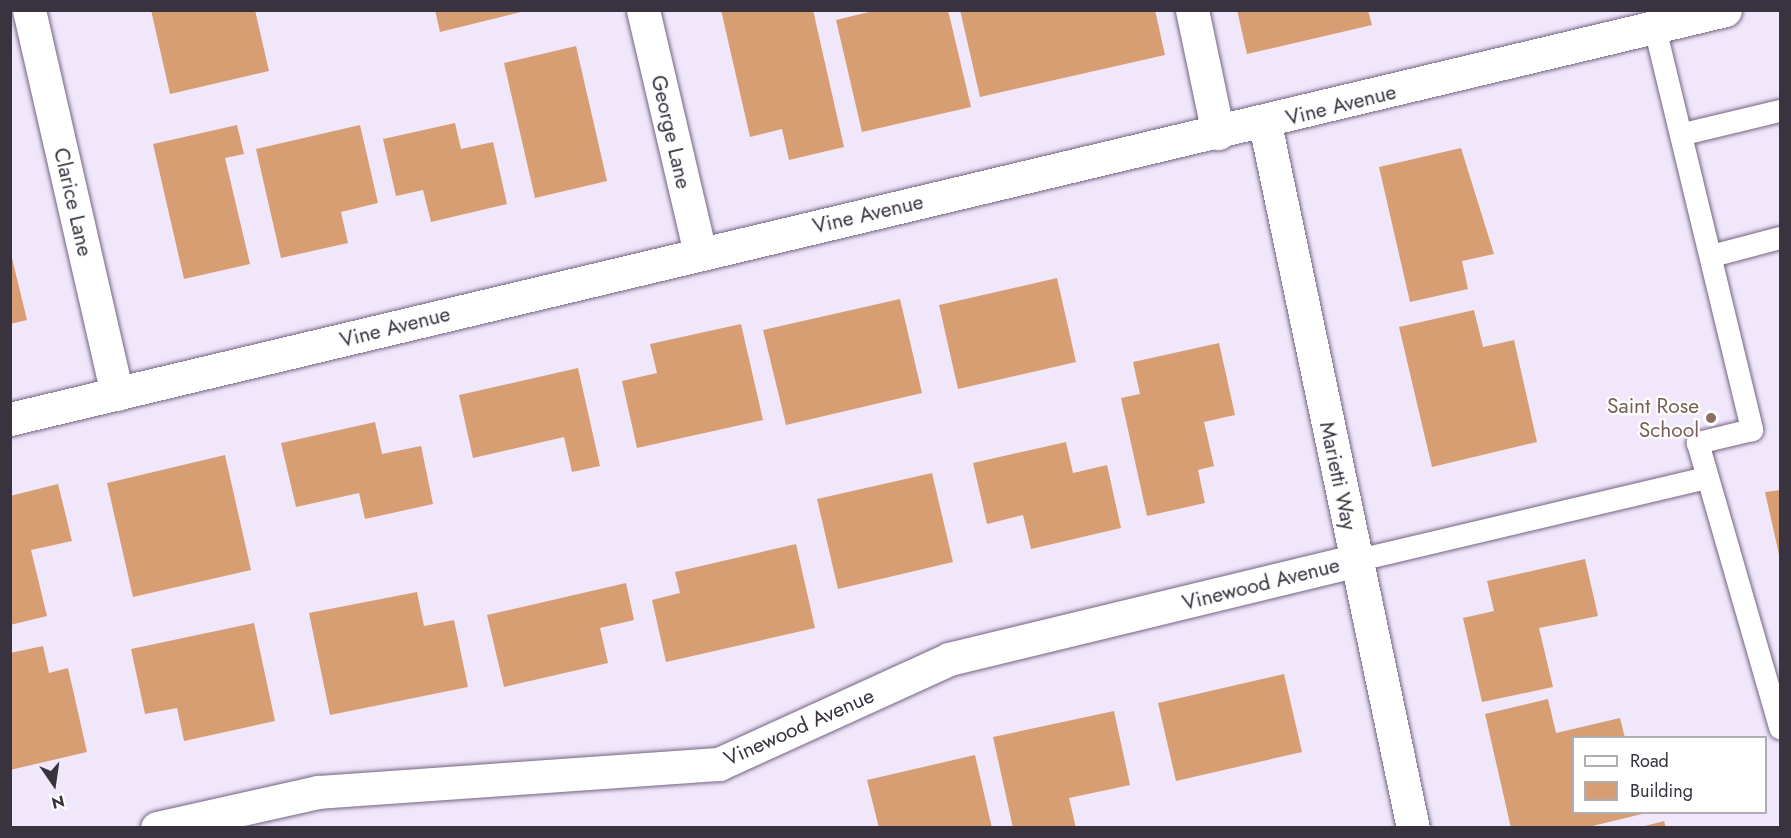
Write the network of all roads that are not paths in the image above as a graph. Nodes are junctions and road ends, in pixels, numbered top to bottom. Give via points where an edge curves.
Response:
1 (29, 10) edge
2 (643, 10) edge
3 (1192, 10) edge
4 (1725, 10) edge
5 (1654, 28) junction
6 (1780, 111) edge
7 (1264, 124) junction
8 (1218, 133) junction
9 (1684, 134) junction
10 (1780, 238) edge
11 (700, 253) junction
12 (1712, 256) junction
13 (117, 394) junction
14 (10, 419) edge
15 (1706, 478) junction
16 (1355, 561) junction
17 (1780, 728) edge
18 (157, 828) edge
19 (1413, 828) edge

1 - 13 street, Clarice Lane
2 - 11 street, George Lane
3 - 8 street
4 - 5 street, Vine Avenue
5 - 7 street, Vine Avenue
5 - 9 lane
6 - 9 lane
7 - 8 street, Vine Avenue
7 - 16 street, Marietti Way
8 - 11 street, Vine Avenue
9 - 12 lane
10 - 12 lane
11 - 13 street, Vine Avenue
12 - 15 lane via 1752,430 1698,443
13 - 14 street, Vine Avenue
15 - 16 lane
15 - 17 lane
16 - 18 street, Vinewood Avenue via 950,659 718,764 318,792
16 - 19 street, Marietti Way

